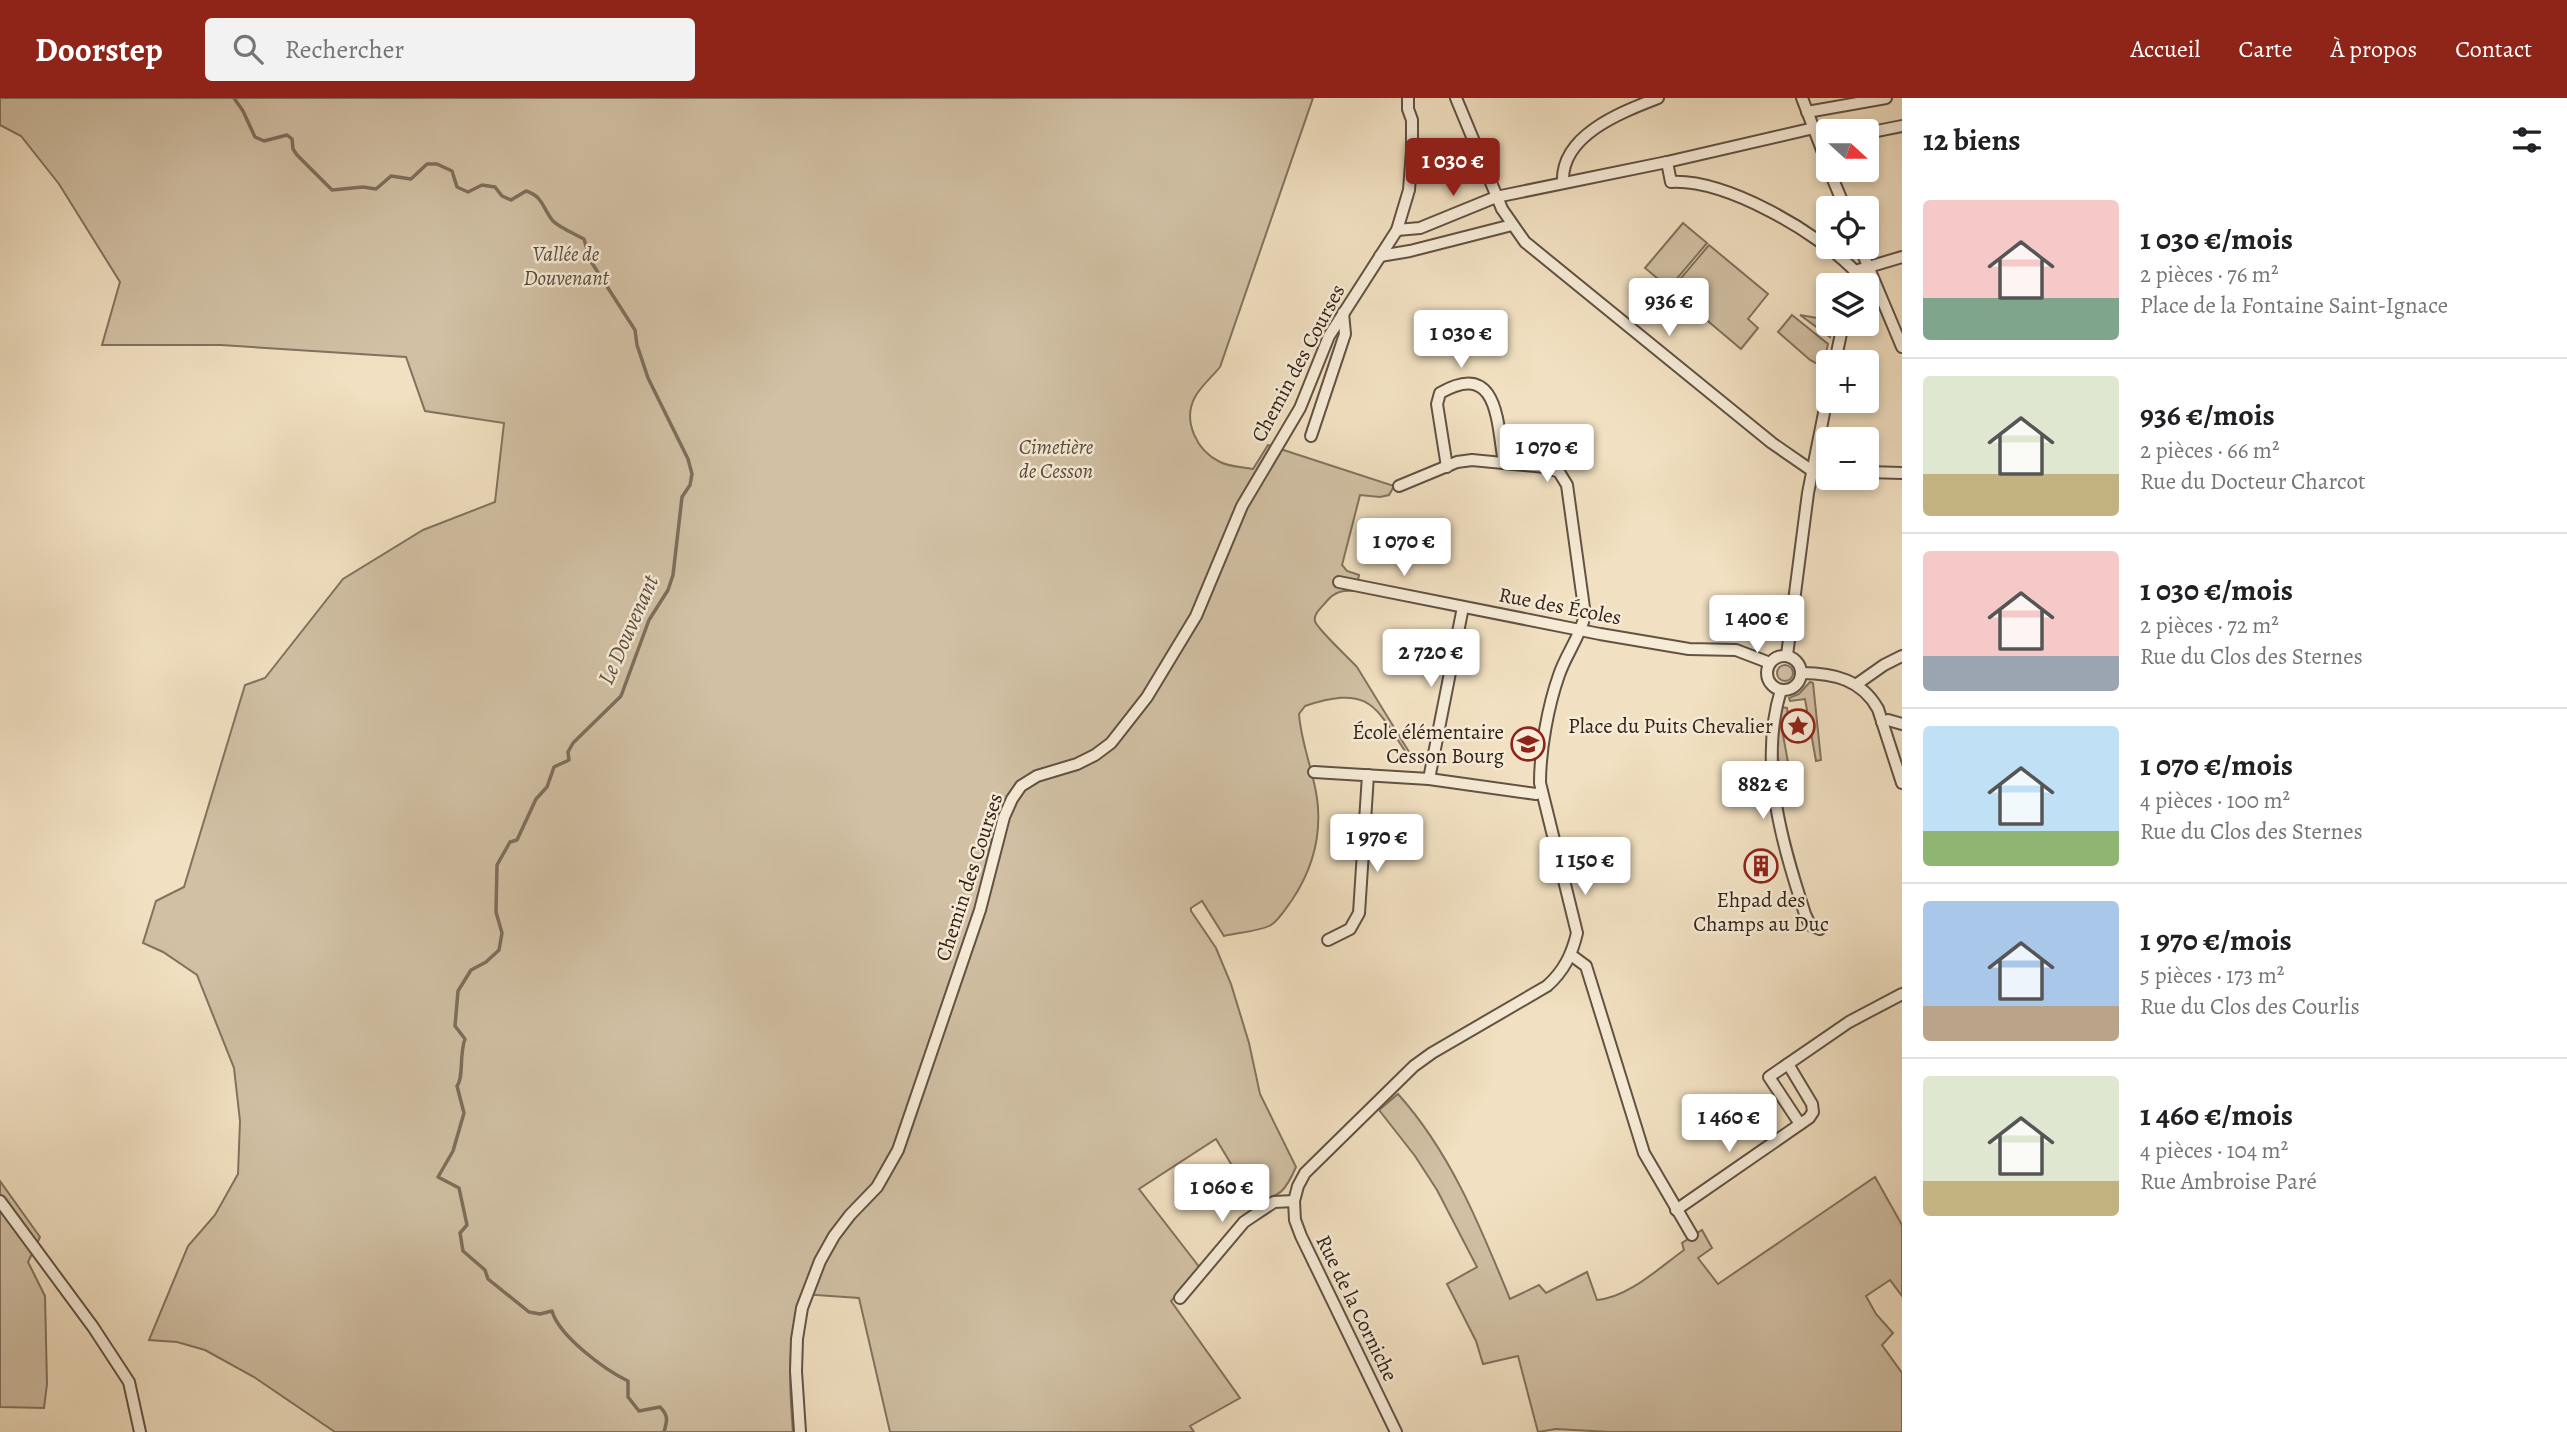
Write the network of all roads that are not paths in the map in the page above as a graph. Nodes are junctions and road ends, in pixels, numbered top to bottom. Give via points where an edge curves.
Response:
1 (1408, 98) edge
2 (1456, 98) edge
3 (1658, 98) edge
4 (1802, 98) edge
5 (1886, 98) edge
6 (1807, 112) junction
7 (1902, 126) edge
8 (1814, 128) junction
9 (1880, 130) edge
10 (1816, 131) edge
11 (1667, 162) junction
12 (1563, 183) junction
13 (1496, 197) junction
14 (1512, 225) junction
15 (1397, 230) junction
16 (1380, 256) junction
17 (1902, 257) edge
18 (1865, 259) edge
19 (1868, 267) junction
20 (1855, 271) joint
21 (1343, 313) junction
22 (1902, 347) edge
23 (1824, 413) edge
24 (1311, 436) dead end
25 (1504, 463) junction
26 (1447, 467) junction
27 (1811, 470) junction
28 (1816, 470) edge
29 (1879, 472) edge
30 (1902, 473) edge
31 (1399, 486) dead end
32 (1339, 582) dead end
33 (1463, 607) junction
34 (1582, 630) junction
35 (1787, 655) junction
36 (1902, 656) edge
37 (1770, 663) junction
38 (1802, 673) junction
39 (1857, 684) junction
40 (1781, 690) junction
41 (1882, 722) junction
42 (1902, 724) edge
43 (1314, 772) dead end
44 (1368, 775) junction
45 (1429, 779) junction
46 (1902, 783) edge
47 (1542, 792) junction
48 (1820, 929) dead end
49 (1328, 940) dead end
50 (1571, 956) junction
51 (1902, 994) edge
52 (1788, 1064) junction
53 (1800, 1124) junction
54 (1294, 1200) junction
55 (0, 1201) edge
56 (1676, 1210) junction
57 (1692, 1235) dead end
58 (1180, 1298) dead end
59 (140, 1432) edge
60 (800, 1432) edge
61 (1396, 1432) edge

1 - 15 street, Chemin des Courses via 1412,120 1409,190
2 - 13 street
3 - 12 street via 1594,128 1566,160
4 - 6 street
5 - 6 street
6 - 8 street
7 - 9 street
8 - 10 street
8 - 11 street
11 - 12 street
11 - 20 street via 1671,182 1702,183 1740,196 1837,252
12 - 13 street
13 - 14 street
13 - 15 street via 1420,228
14 - 16 street
14 - 27 street via 1525,242
15 - 16 street, Chemin des Courses
16 - 21 street, Chemin des Courses
17 - 19 street
18 - 19 street
19 - 20 street
19 - 22 street
21 - 24 street via 1345,334
21 - 60 street, Chemin des Courses via 1329,335 1300,408 1242,506 1196,615 1147,696 1111,743 1077,764 1037,776 1012,799 980,909 898,1150 877,1187 834,1236 802,1308 796,1339
23 - 27 street
25 - 26 street via 1472,460
25 - 26 street via 1493,398 1484,387 1472,384 1440,393 1437,404
25 - 34 street via 1545,467 1559,472 1567,485 1585,615
26 - 31 street
27 - 28 street
27 - 35 street
29 - 30 street
32 - 33 street, Rue des Écoles
33 - 34 street, Rue des Écoles
33 - 45 street
34 - 37 street, Rue des Écoles via 1689,649 1736,650
34 - 47 street via 1558,676 1540,762
35 - 37 street
35 - 38 street via 1796,659
36 - 39 street
37 - 40 street via 1768,680
38 - 39 street via 1834,675
38 - 40 street via 1796,687
39 - 41 street via 1872,698
40 - 48 street via 1772,736 1773,787 1781,834 1805,914 1811,925
41 - 42 street
41 - 46 street
43 - 44 street
44 - 45 street
44 - 49 street via 1359,913 1350,929
45 - 47 street
47 - 50 street via 1577,933
50 - 54 street via 1547,986 1415,1066 1305,1173
50 - 56 street via 1586,966 1644,1153
51 - 52 street via 1849,1022
52 - 53 street via 1812,1104 1813,1112
52 - 53 street via 1769,1077
53 - 56 street
54 - 58 street via 1274,1202 1244,1222
54 - 61 street, Rue de la Corniche via 1301,1236
55 - 59 street via 129,1382
56 - 57 street

